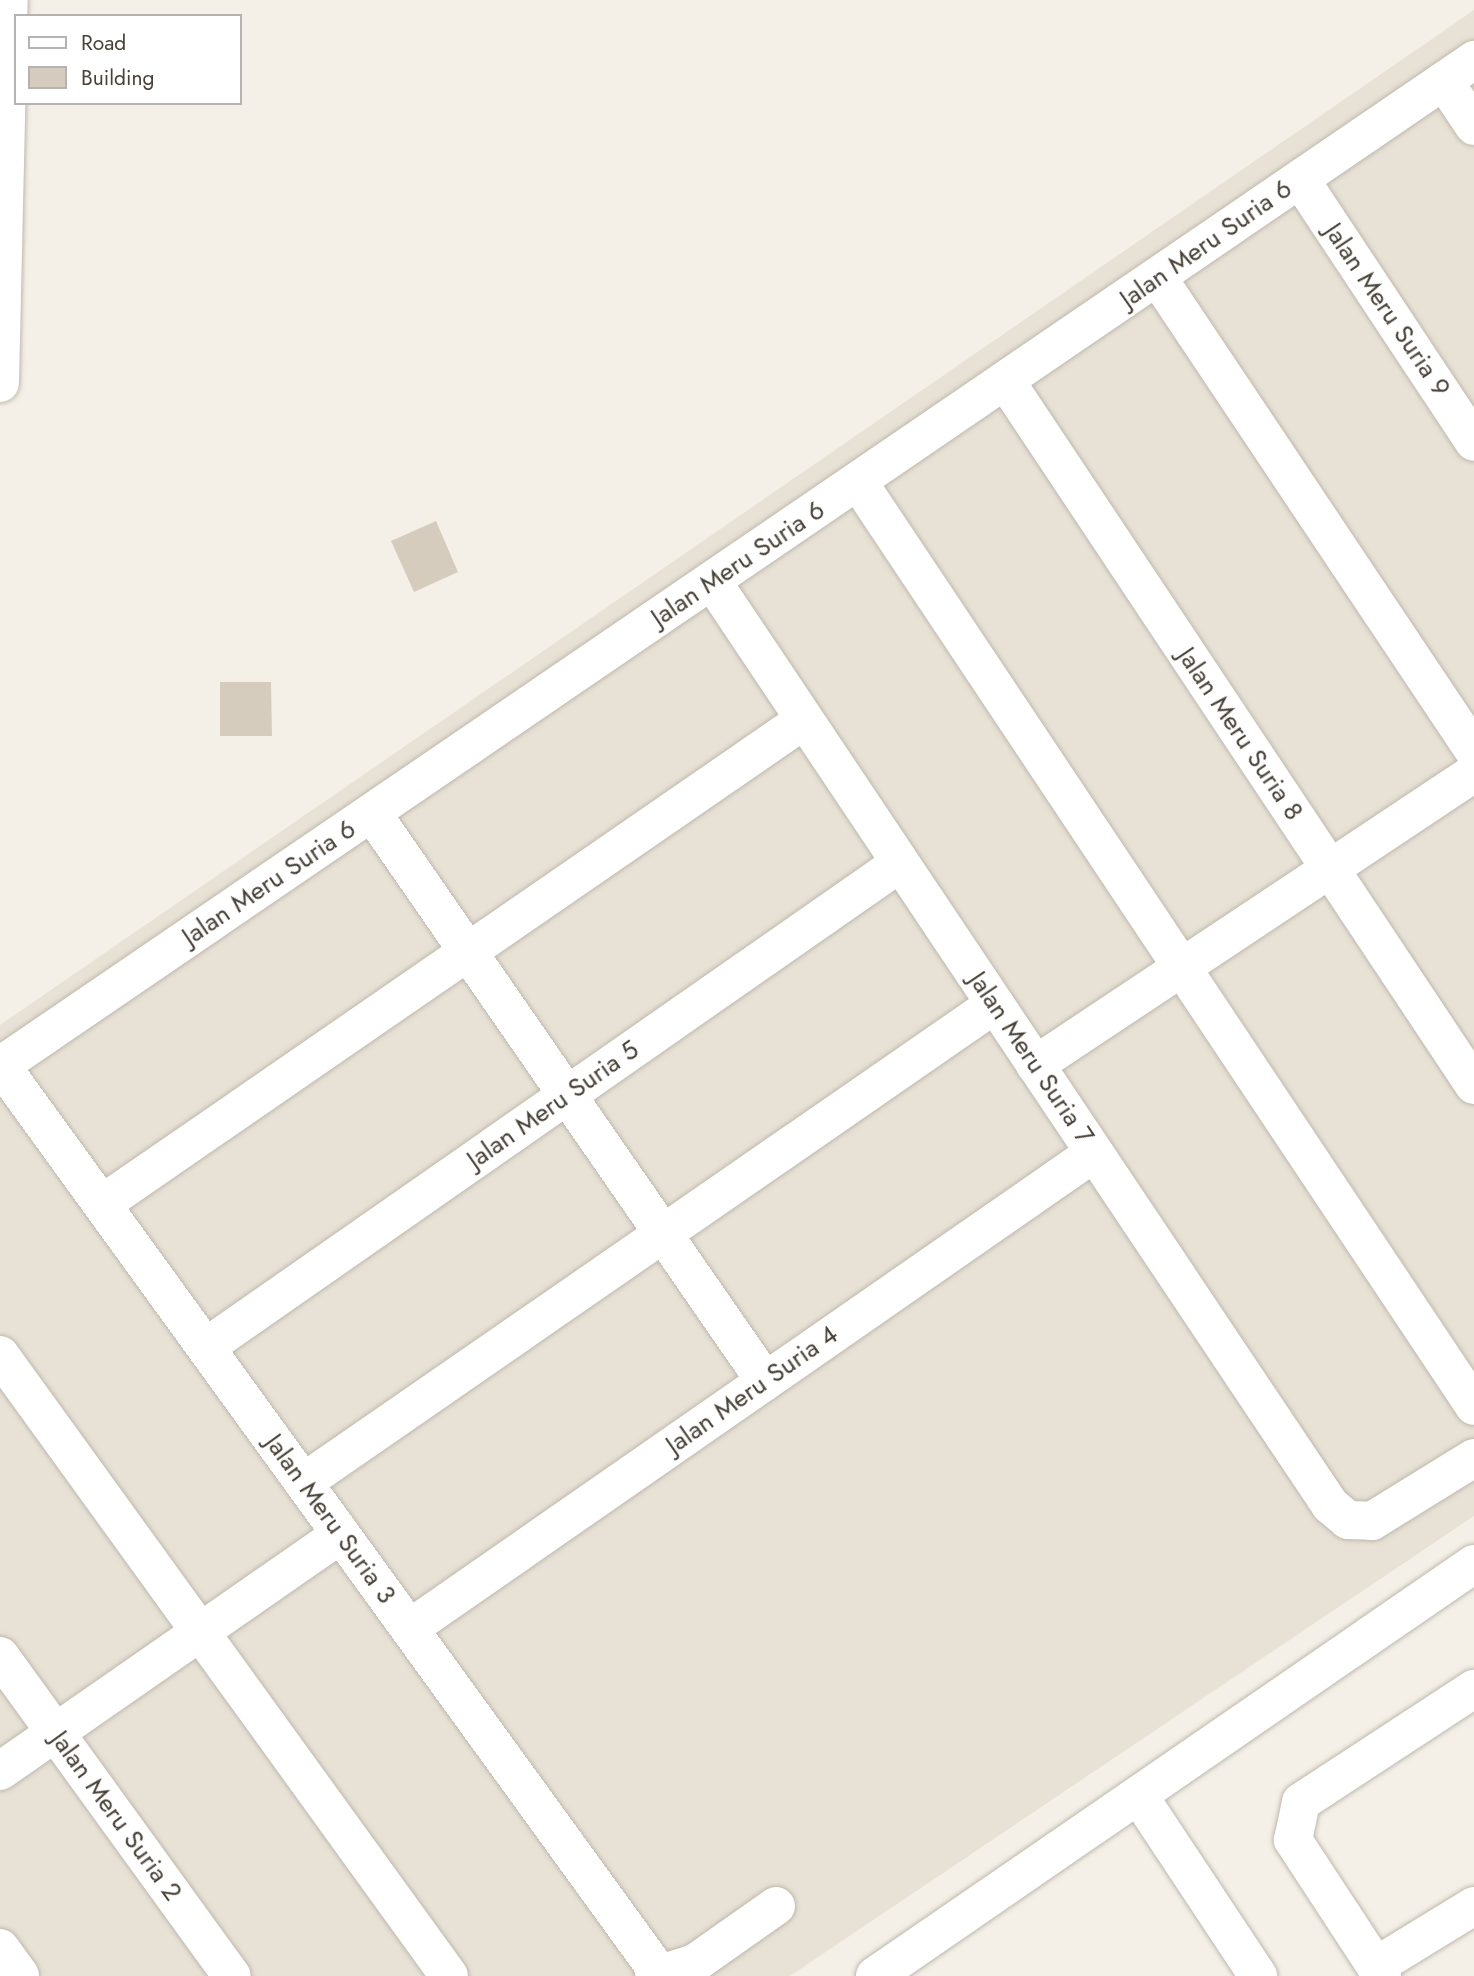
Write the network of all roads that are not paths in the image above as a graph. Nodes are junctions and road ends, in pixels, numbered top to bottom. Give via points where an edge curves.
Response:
1 (9, 0) edge
2 (1459, 70) edge
3 (1474, 126) edge
4 (1300, 179) junction
5 (1158, 278) junction
6 (0, 383) edge
7 (1007, 383) junction
8 (1474, 442) edge
9 (859, 482) junction
10 (712, 581) junction
11 (804, 720) junction
12 (1474, 751) edge
13 (1474, 773) edge
14 (372, 813) junction
15 (900, 863) junction
16 (1331, 869) junction
17 (468, 952) junction
18 (1182, 967) junction
19 (995, 1004) junction
20 (0, 1065) edge
21 (1035, 1065) junction
22 (1474, 1085) edge
23 (567, 1095) junction
24 (1094, 1153) junction
25 (102, 1204) junction
26 (663, 1233) junction
27 (206, 1347) junction
28 (0, 1355) edge
29 (765, 1381) junction
30 (1474, 1406) edge
31 (1474, 1458) edge
32 (304, 1482) junction
33 (341, 1534) junction
34 (1474, 1564) edge
35 (410, 1628) junction
36 (201, 1632) junction
37 (0, 1656) edge
38 (1474, 1689) edge
39 (55, 1732) junction
40 (0, 1771) edge
41 (1139, 1796) junction
42 (776, 1906) dead end
43 (1474, 1906) edge
44 (0, 1948) edge
45 (1379, 1971) edge
46 (656, 1974) edge
47 (20, 1976) edge
48 (232, 1976) edge
49 (449, 1976) edge
50 (875, 1976) edge
51 (1258, 1976) edge

1 - 6 street
2 - 3 street
2 - 4 street, Jalan Meru Suria 6
4 - 5 street, Jalan Meru Suria 6
4 - 8 street, Jalan Meru Suria 9
5 - 7 street, Jalan Meru Suria 6
5 - 12 street
7 - 9 street, Jalan Meru Suria 6
7 - 16 street, Jalan Meru Suria 8
9 - 10 street, Jalan Meru Suria 6
9 - 18 street
10 - 11 street, Jalan Meru Suria 7
10 - 14 street, Jalan Meru Suria 6
11 - 15 street, Jalan Meru Suria 7
11 - 17 street
13 - 16 street
14 - 17 street
14 - 20 street, Jalan Meru Suria 6
15 - 19 street, Jalan Meru Suria 7
15 - 23 street, Jalan Meru Suria 5
16 - 18 street
16 - 22 street, Jalan Meru Suria 8
17 - 23 street
17 - 25 street
18 - 21 street
18 - 30 street
19 - 21 street, Jalan Meru Suria 7
19 - 26 street
20 - 25 street, Jalan Meru Suria 3
21 - 24 street, Jalan Meru Suria 7
23 - 26 street
23 - 27 street, Jalan Meru Suria 5
24 - 29 street, Jalan Meru Suria 4
24 - 31 street, Jalan Meru Suria 7 via 1330,1505 1348,1520 1360,1523 1384,1517
25 - 27 street, Jalan Meru Suria 3
26 - 29 street
26 - 32 street
27 - 32 street, Jalan Meru Suria 3
28 - 36 street
29 - 35 street, Jalan Meru Suria 4
32 - 33 street, Jalan Meru Suria 3
33 - 35 street, Jalan Meru Suria 3
33 - 36 street
34 - 41 street
35 - 46 street, Jalan Meru Suria 3
36 - 39 street
36 - 49 street
37 - 39 street, Jalan Meru Suria 2
38 - 45 street via 1301,1802 1293,1840
39 - 40 street
39 - 48 street, Jalan Meru Suria 2
41 - 50 street
41 - 51 street
42 - 46 street via 695,1963
43 - 45 street
44 - 47 street

